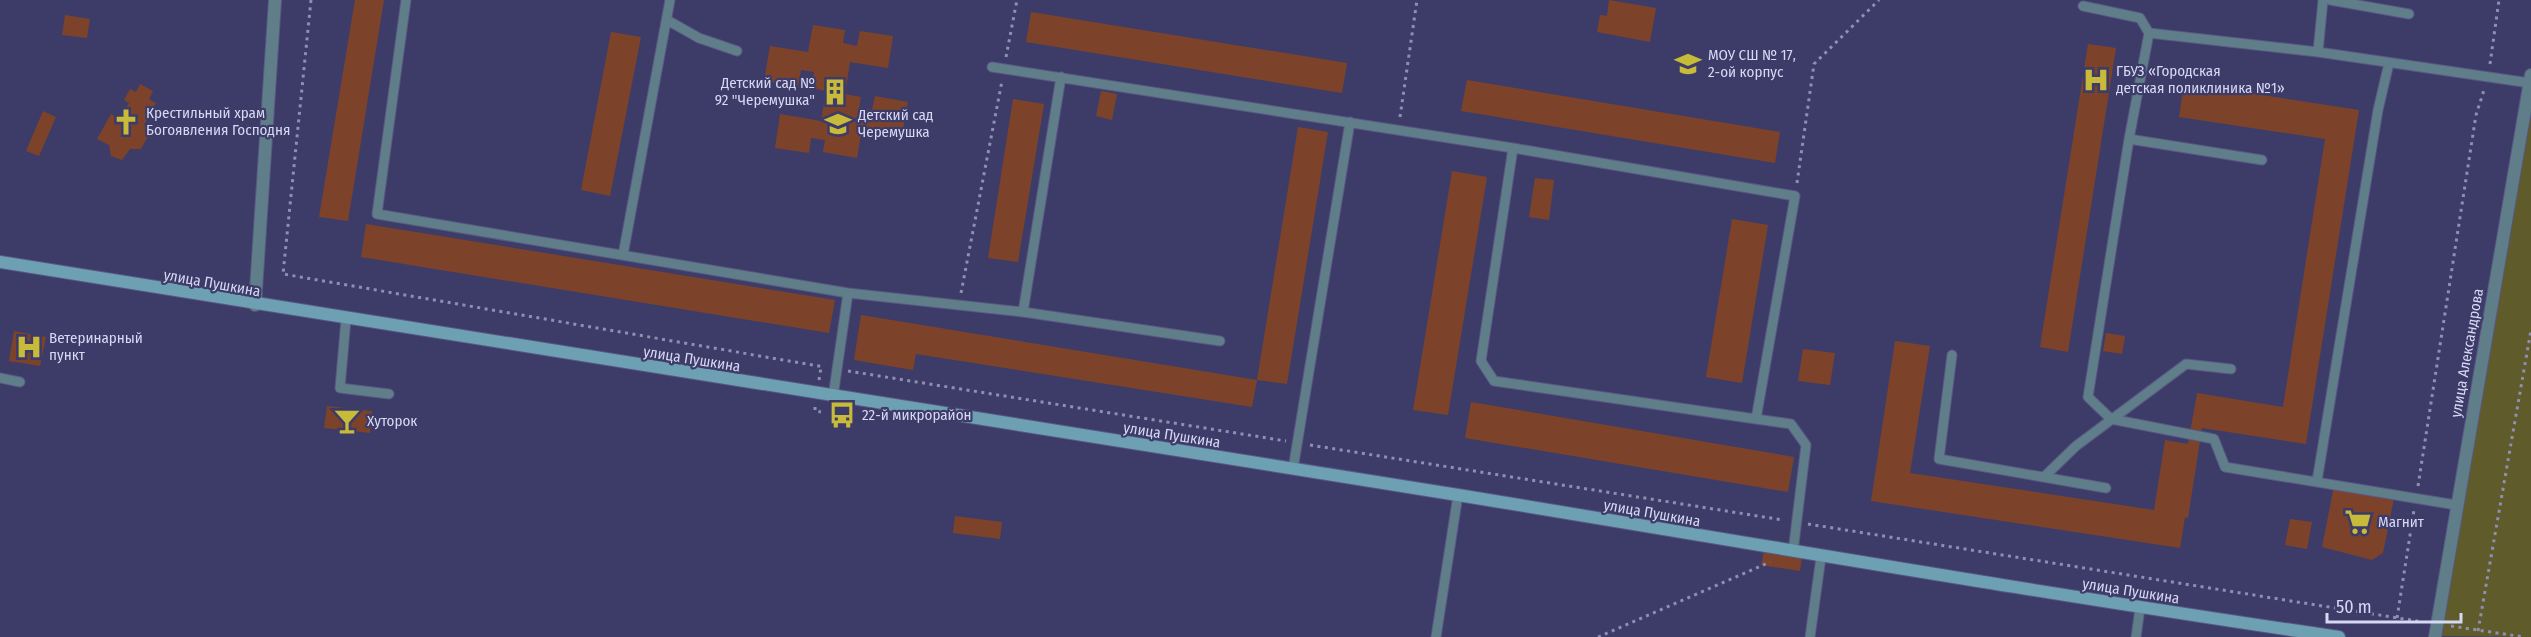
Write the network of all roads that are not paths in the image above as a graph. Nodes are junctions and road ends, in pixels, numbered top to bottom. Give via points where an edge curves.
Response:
1 (275, 0) edge
2 (406, 0) edge
3 (670, 0) edge
4 (2323, 0) edge
5 (2330, 0) edge
6 (2083, 6) dead end
7 (2409, 14) dead end
8 (667, 20) junction
9 (2149, 33) junction
10 (737, 51) dead end
11 (2318, 52) junction
12 (2389, 63) junction
13 (992, 67) dead end
14 (1061, 77) junction
15 (2530, 79) edge
16 (1350, 122) junction
17 (2128, 139) junction
18 (1513, 148) junction
19 (2262, 160) dead end
20 (623, 255) junction
21 (0, 262) edge
22 (848, 293) junction
23 (255, 305) junction
24 (1023, 312) junction
25 (346, 320) junction
26 (1220, 341) dead end
27 (1952, 355) dead end
28 (2230, 369) dead end
29 (0, 378) edge
30 (20, 382) dead end
31 (389, 394) dead end
32 (833, 396) junction
33 (1756, 419) junction
34 (2111, 419) junction
35 (1293, 469) junction
36 (2045, 476) junction
37 (2317, 481) junction
38 (2106, 488) dead end
39 (1458, 495) junction
40 (2456, 505) junction
41 (1793, 552) junction
42 (1821, 557) junction
43 (2140, 608) junction
44 (2436, 631) edge
45 (1436, 637) edge
46 (1810, 637) edge
47 (2136, 637) edge
48 (2339, 637) edge

1 - 23 street
2 - 20 lane via 377,214
3 - 8 lane
4 - 11 lane
5 - 7 lane
6 - 9 lane via 2140,18
8 - 10 lane via 699,38
8 - 20 lane
9 - 11 lane
9 - 17 lane
11 - 12 lane
12 - 15 lane
12 - 37 lane
13 - 14 lane
14 - 16 lane
14 - 24 lane
15 - 40 street, улица Александрова
16 - 18 lane
16 - 35 lane
17 - 19 lane
17 - 34 lane via 2088,397
18 - 33 lane via 1481,360 1494,381
18 - 33 lane via 1795,196
20 - 22 lane
21 - 23 street, улица Пушкина
22 - 24 lane
22 - 32 lane
23 - 25 street, улица Пушкина
24 - 26 lane
25 - 31 lane via 340,388
25 - 32 street, улица Пушкина
27 - 36 lane via 1939,459
28 - 34 lane via 2186,364
29 - 30 lane
32 - 35 street, улица Пушкина
33 - 41 lane via 1791,424 1806,445
34 - 36 lane
34 - 37 lane via 2214,439 2225,467
35 - 39 street, улица Пушкина
36 - 38 lane
37 - 40 lane
39 - 41 street, улица Пушкина
39 - 45 lane
40 - 44 street, улица Александрова
41 - 42 street, улица Пушкина
42 - 43 street, улица Пушкина
42 - 46 lane
43 - 47 lane
43 - 48 street, улица Пушкина

